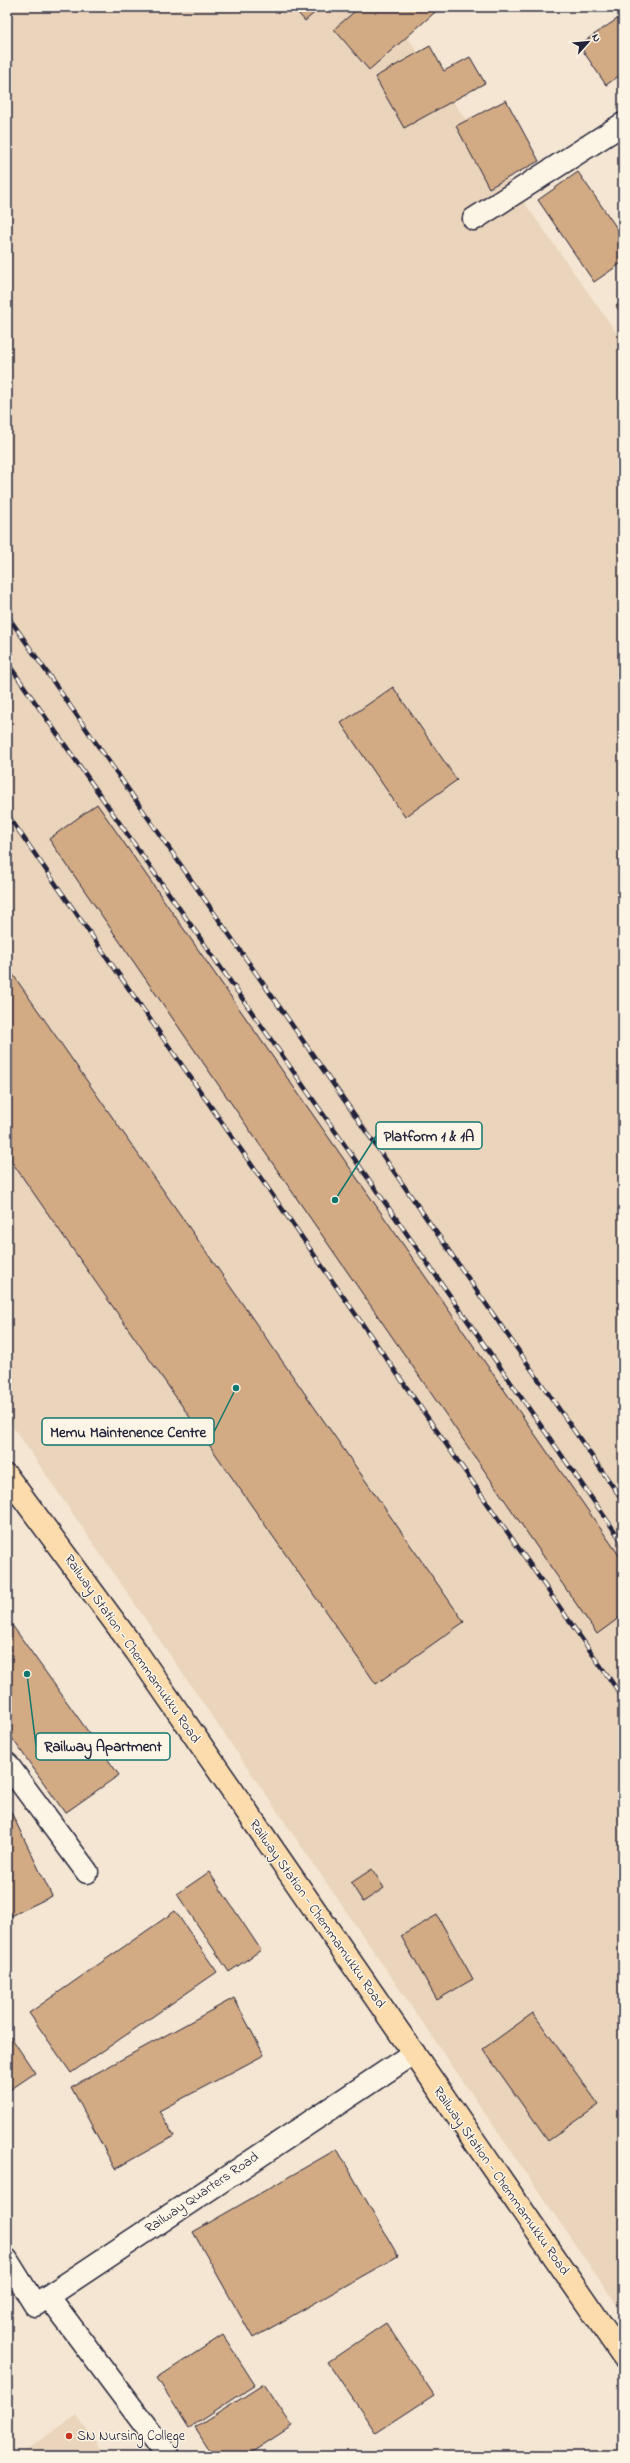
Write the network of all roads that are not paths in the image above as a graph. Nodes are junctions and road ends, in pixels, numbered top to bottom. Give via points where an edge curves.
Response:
1 (623, 124) edge
2 (474, 220) dead end
3 (7, 1476) edge
4 (7, 1764) edge
5 (87, 1872) dead end
6 (414, 2053) junction
7 (7, 2260) edge
8 (48, 2296) junction
9 (623, 2356) edge
10 (168, 2456) edge

1 - 2 street
3 - 6 main road, Railway Station - Chemmamukku Road via 136,1650
4 - 5 street
6 - 8 street, Railway Quarters Road
6 - 9 main road, Railway Station - Chemmamukku Road
7 - 8 street, Railway Quarters Road via 34,2305
8 - 10 street

